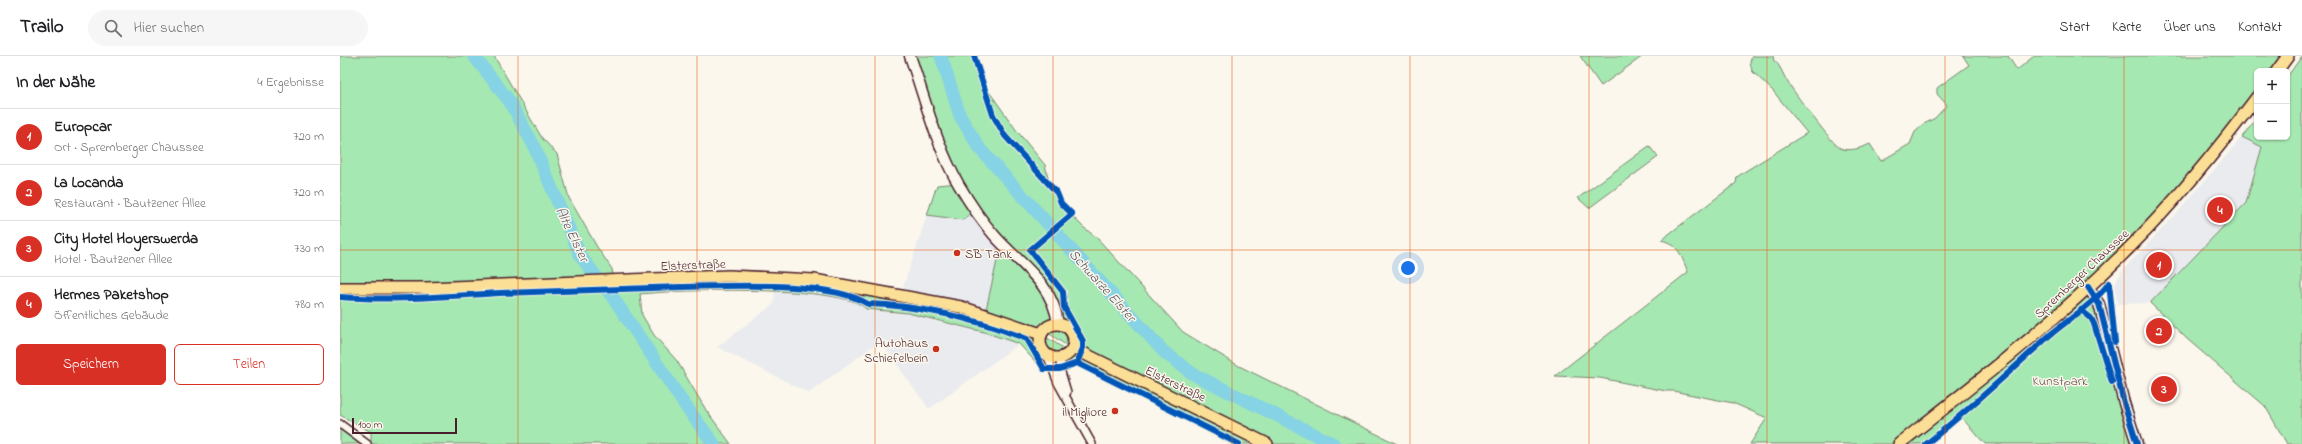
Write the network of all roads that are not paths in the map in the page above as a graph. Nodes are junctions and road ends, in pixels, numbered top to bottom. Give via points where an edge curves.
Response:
1 (910, 56) edge
2 (2288, 56) edge
3 (2279, 68) edge
4 (2254, 101) edge
5 (2088, 287) junction
6 (340, 288) edge
7 (1058, 324) junction
8 (1041, 334) junction
9 (1073, 348) junction
10 (1048, 357) junction
11 (1061, 358) junction
12 (1070, 402) junction
13 (340, 424) edge
14 (367, 444) edge
15 (1092, 444) edge
16 (1267, 444) edge
17 (1899, 444) edge
18 (2137, 444) edge

1 - 7 main road via 941,144 958,183 974,210 994,235 1044,286 1057,311
2 - 3 main road
4 - 5 main road, Spremberger Chaussee via 2172,201 2132,245
5 - 17 main road, Spremberger Chaussee via 2011,355
5 - 18 main road via 2099,304
6 - 8 main road, Elsterstraße via 426,288 729,276 814,280 960,307
7 - 8 main road via 1048,326
7 - 9 main road via 1066,326 1073,334
8 - 10 main road via 1039,344
9 - 11 main road
9 - 16 main road, Elsterstraße
10 - 11 main road
10 - 12 street via 1058,383
11 - 12 street via 1060,374
12 - 15 street
13 - 14 street

